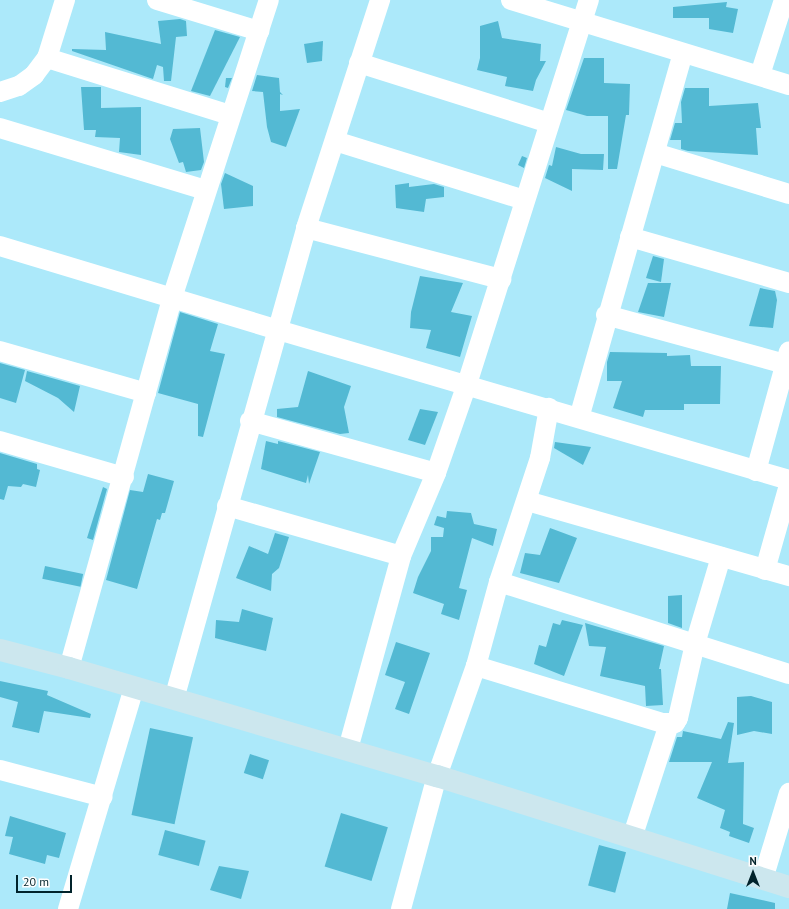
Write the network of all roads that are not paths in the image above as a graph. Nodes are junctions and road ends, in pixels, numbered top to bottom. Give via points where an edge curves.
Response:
1 (65, 0) edge
2 (157, 0) edge
3 (269, 0) edge
4 (380, 0) edge
5 (511, 0) edge
6 (589, 0) edge
7 (784, 0) edge
8 (582, 22) junction
9 (259, 31) junction
10 (683, 54) junction
11 (47, 58) junction
12 (359, 63) junction
13 (760, 75) junction
14 (789, 85) edge
15 (0, 92) edge
16 (230, 116) junction
17 (549, 123) junction
18 (0, 128) edge
19 (335, 142) junction
20 (655, 153) junction
21 (206, 190) junction
22 (789, 194) edge
23 (524, 200) junction
24 (306, 228) junction
25 (630, 237) junction
26 (0, 246) edge
27 (501, 279) junction
28 (789, 283) edge
29 (172, 298) junction
30 (606, 315) junction
31 (277, 329) junction
32 (0, 351) edge
33 (787, 358) edge
34 (467, 384) junction
35 (146, 393) junction
36 (549, 408) junction
37 (578, 418) junction
38 (250, 421) junction
39 (0, 441) edge
40 (756, 471) junction
41 (436, 474) junction
42 (124, 477) junction
43 (789, 480) edge
44 (789, 485) edge
45 (527, 501) junction
46 (227, 506) junction
47 (400, 556) junction
48 (721, 557) junction
49 (766, 570) junction
50 (789, 576) edge
51 (499, 582) junction
52 (695, 644) junction
53 (0, 650) edge
54 (476, 666) junction
55 (69, 668) junction
56 (789, 674) edge
57 (134, 688) junction
58 (174, 699) junction
59 (669, 724) junction
60 (348, 749) junction
61 (0, 770) edge
62 (437, 776) junction
63 (789, 792) edge
64 (103, 796) junction
65 (632, 838) junction
66 (762, 879) junction
67 (789, 887) edge
68 (68, 909) edge
69 (401, 909) edge

1 - 11 street
2 - 9 street
3 - 9 street
4 - 12 street
5 - 8 street
6 - 8 street
7 - 13 street
8 - 10 street
8 - 17 street
9 - 16 street
10 - 13 street
10 - 20 street
11 - 15 street via 34,75 19,86
11 - 16 street
12 - 17 street
12 - 19 street
13 - 14 street
16 - 21 street
17 - 23 street
18 - 21 street
19 - 23 street
19 - 24 street
20 - 22 street
20 - 25 street
21 - 29 street
23 - 27 street
24 - 27 street
24 - 31 street
25 - 28 street
25 - 30 street
26 - 29 street
27 - 34 street
29 - 31 street
29 - 35 street
30 - 33 street
30 - 37 street
31 - 34 street
31 - 38 street
32 - 35 street
33 - 40 street
34 - 36 street
34 - 41 street
35 - 42 street
36 - 37 street
36 - 45 street via 540,458
37 - 40 street
38 - 41 street
38 - 46 street
39 - 42 street
40 - 43 street
41 - 47 street
42 - 55 street
44 - 49 street
45 - 48 street
45 - 51 street
46 - 47 street
46 - 58 street
47 - 60 street
48 - 49 street
48 - 52 street
49 - 50 street
51 - 52 street
51 - 54 street
52 - 56 street
52 - 59 street via 678,718 675,723
53 - 55 street
54 - 59 street
54 - 62 street
55 - 57 street
57 - 58 street
57 - 64 street
58 - 60 street
59 - 65 street
60 - 62 street
61 - 64 street
62 - 65 street
62 - 69 street
63 - 66 street
64 - 68 street
65 - 66 street
66 - 67 street

